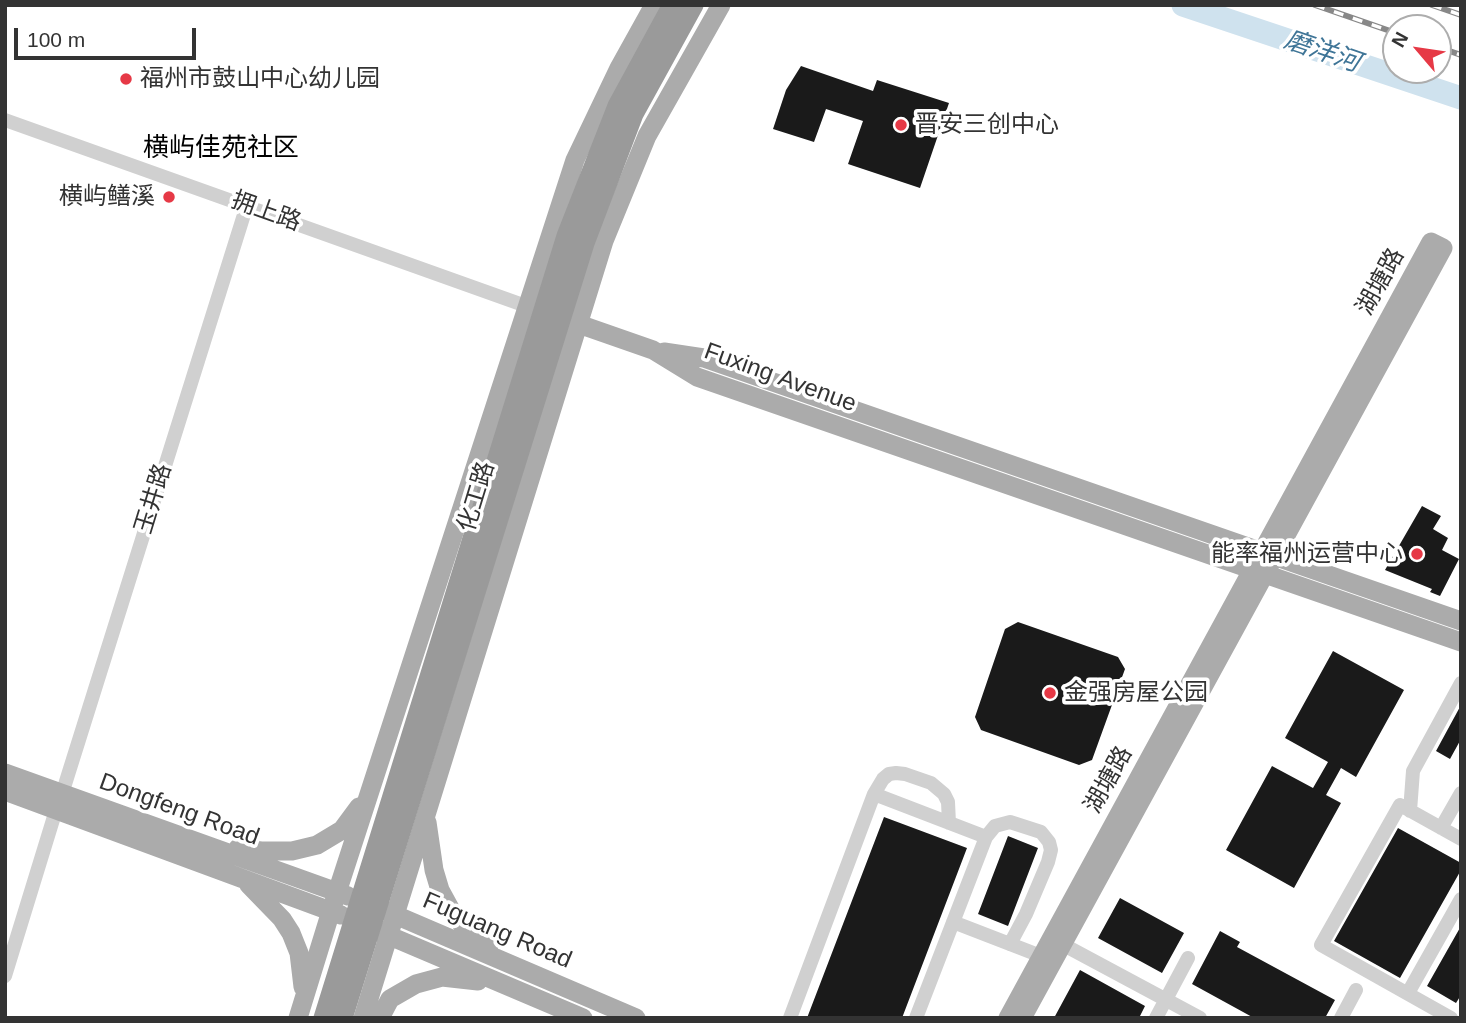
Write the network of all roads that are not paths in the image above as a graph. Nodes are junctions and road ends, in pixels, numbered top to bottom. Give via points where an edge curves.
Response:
1 (654, 5) edge
2 (673, 5) edge
3 (693, 5) edge
4 (721, 5) edge
5 (5, 120) edge
6 (247, 205) junction
7 (526, 306) junction
8 (579, 324) junction
9 (653, 351) junction
10 (1267, 553) junction
11 (1258, 571) junction
12 (1461, 621) edge
13 (1461, 642) edge
14 (1461, 684) edge
15 (380, 766) junction
16 (5, 773) edge
17 (5, 791) edge
18 (1461, 793) edge
19 (874, 794) junction
20 (59, 802) junction
21 (1410, 811) junction
22 (426, 815) junction
23 (949, 823) junction
24 (1441, 828) junction
25 (986, 837) junction
26 (1461, 839) edge
27 (196, 841) junction
28 (240, 877) junction
29 (1461, 899) edge
30 (334, 901) junction
31 (396, 914) junction
32 (953, 922) junction
33 (389, 936) junction
34 (1010, 944) junction
35 (1062, 944) junction
36 (1041, 956) junction
37 (1188, 958) dead end
38 (5, 976) edge
39 (505, 985) junction
40 (1356, 990) dead end
41 (1408, 993) junction
42 (586, 996) junction
43 (304, 998) junction
44 (1166, 1000) junction
45 (1461, 1007) edge
46 (298, 1018) edge
47 (324, 1018) edge
48 (342, 1018) edge
49 (363, 1018) edge
50 (380, 1018) edge
51 (583, 1018) edge
52 (636, 1018) edge
53 (790, 1018) edge
54 (916, 1018) edge
55 (1008, 1018) edge
56 (1022, 1018) edge
57 (1156, 1018) edge
58 (1200, 1018) edge
59 (1341, 1018) edge
60 (1453, 1018) edge

1 - 7 main road via 575,160
2 - 47 highway, 化工路, bridge via 618,106 567,236
3 - 48 highway, 化工路, bridge via 634,114 584,243
4 - 8 main road via 648,136 598,259
5 - 6 street, 拥上路
6 - 7 street, 拥上路
6 - 20 street, 玉井路
7 - 8 main road
7 - 15 main road
8 - 9 main road
8 - 22 main road
9 - 10 main road, Fuxing Avenue via 704,358
9 - 11 main road, Fuxing Avenue via 697,377
10 - 10 main road, 湖塘路 via 1443,248 1431,242
10 - 11 main road, 湖塘路
10 - 12 main road, Fuxing Avenue
11 - 13 main road, Fuxing Avenue
11 - 35 main road, 湖塘路
11 - 36 main road, 湖塘路
14 - 21 street via 1413,771
15 - 27 main road via 350,822 317,845 261,851
15 - 30 main road
16 - 20 main road, Dongfeng Road
17 - 20 main road, Dongfeng Road
18 - 24 street
19 - 23 street
19 - 23 street via 889,774 931,783 948,802
19 - 53 street
20 - 27 main road, Dongfeng Road
20 - 28 main road, Dongfeng Road
20 - 38 street, 玉井路
21 - 24 street
21 - 41 street via 1400,805 1321,945
22 - 31 main road
22 - 42 main road via 436,879 458,921
23 - 25 street
24 - 26 street
25 - 32 street
25 - 34 street via 995,825 1010,822 1041,832 1051,850
27 - 30 main road, Dongfeng Road
28 - 30 main road, Dongfeng Road
28 - 43 main road via 267,901 291,933
29 - 41 street
30 - 31 main road, Fuguang Road
30 - 33 main road, Fuguang Road
30 - 43 main road
31 - 33 main road
31 - 42 main road, Fuguang Road
32 - 34 street
32 - 54 street
33 - 39 main road, Fuguang Road
33 - 49 main road
34 - 36 street
35 - 44 street
35 - 56 main road, 湖塘路
36 - 55 main road, 湖塘路
37 - 44 street
39 - 50 main road via 431,978 396,994
39 - 51 main road, Fuguang Road
40 - 59 street
41 - 60 street
42 - 52 main road, Fuguang Road
43 - 46 main road
44 - 57 street
44 - 58 street
45 - 60 street

